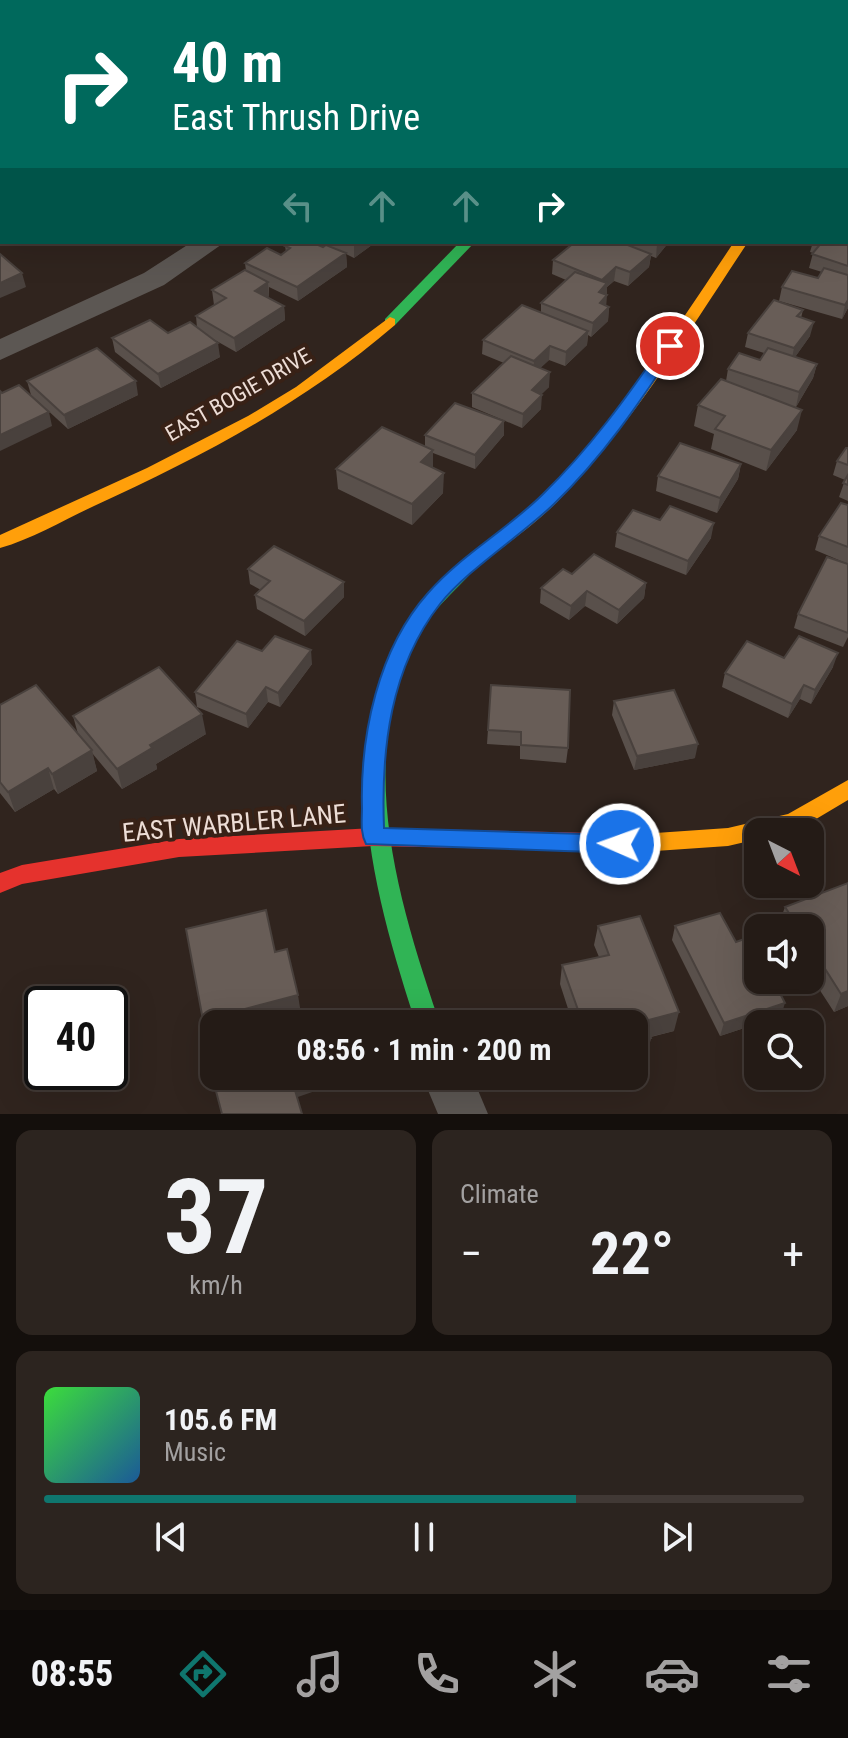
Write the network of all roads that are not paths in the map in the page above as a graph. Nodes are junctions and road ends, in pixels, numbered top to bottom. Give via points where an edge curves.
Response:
1 (208, 244) edge
2 (466, 244) edge
3 (740, 244) edge
4 (0, 351) edge
5 (0, 542) edge
6 (848, 789) edge
7 (373, 837) junction
8 (0, 883) edge
9 (423, 1010) edge
10 (453, 1090) edge
11 (463, 1114) edge

1 - 4 street via 154,279
2 - 5 street, EAST BOGIE DRIVE via 407,307 326,374 214,440
3 - 7 street via 616,425 549,499 435,597 412,631 377,727 371,775
6 - 7 street, EAST WARBLER LANE via 793,822 728,837 620,844
7 - 8 street, EAST WARBLER LANE via 179,848
7 - 9 street via 386,902
10 - 11 street

